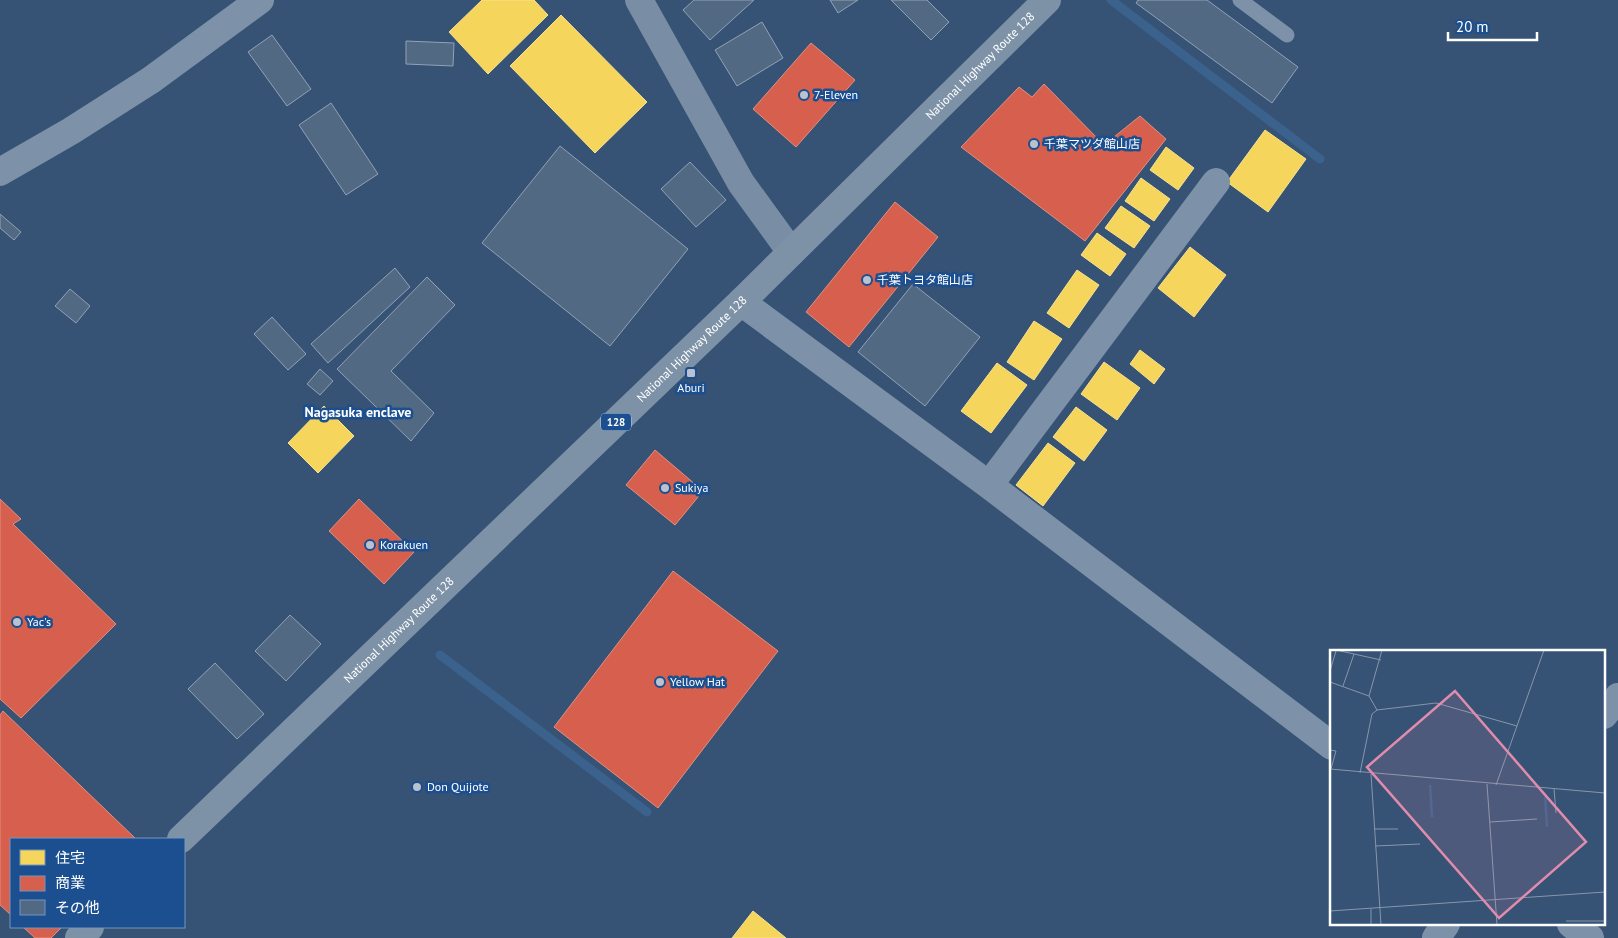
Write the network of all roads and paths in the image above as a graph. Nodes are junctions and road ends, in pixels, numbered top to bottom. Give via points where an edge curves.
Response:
1 (260, 0) edge
2 (639, 0) edge
3 (1047, 0) edge
4 (1240, 0) edge
5 (1287, 35) dead end
6 (0, 172) edge
7 (1216, 182) dead end
8 (791, 252) junction
9 (741, 302) junction
10 (990, 485) junction
11 (1618, 697) edge
12 (1606, 712) edge
13 (1330, 744) edge
14 (182, 838) edge
15 (1445, 926) edge
16 (1574, 926) edge
17 (89, 928) edge
18 (79, 938) edge
19 (1436, 938) edge
20 (1590, 938) edge

1 - 6 street via 152,80
2 - 8 street via 741,183
3 - 8 highway, National Highway Route 128 / 128
4 - 5 lane
7 - 10 street
8 - 9 highway, National Highway Route 128 / 128
9 - 10 street
9 - 14 highway, National Highway Route 128 / 128
10 - 13 street
11 - 12 street
15 - 19 street
16 - 20 street
17 - 18 highway

